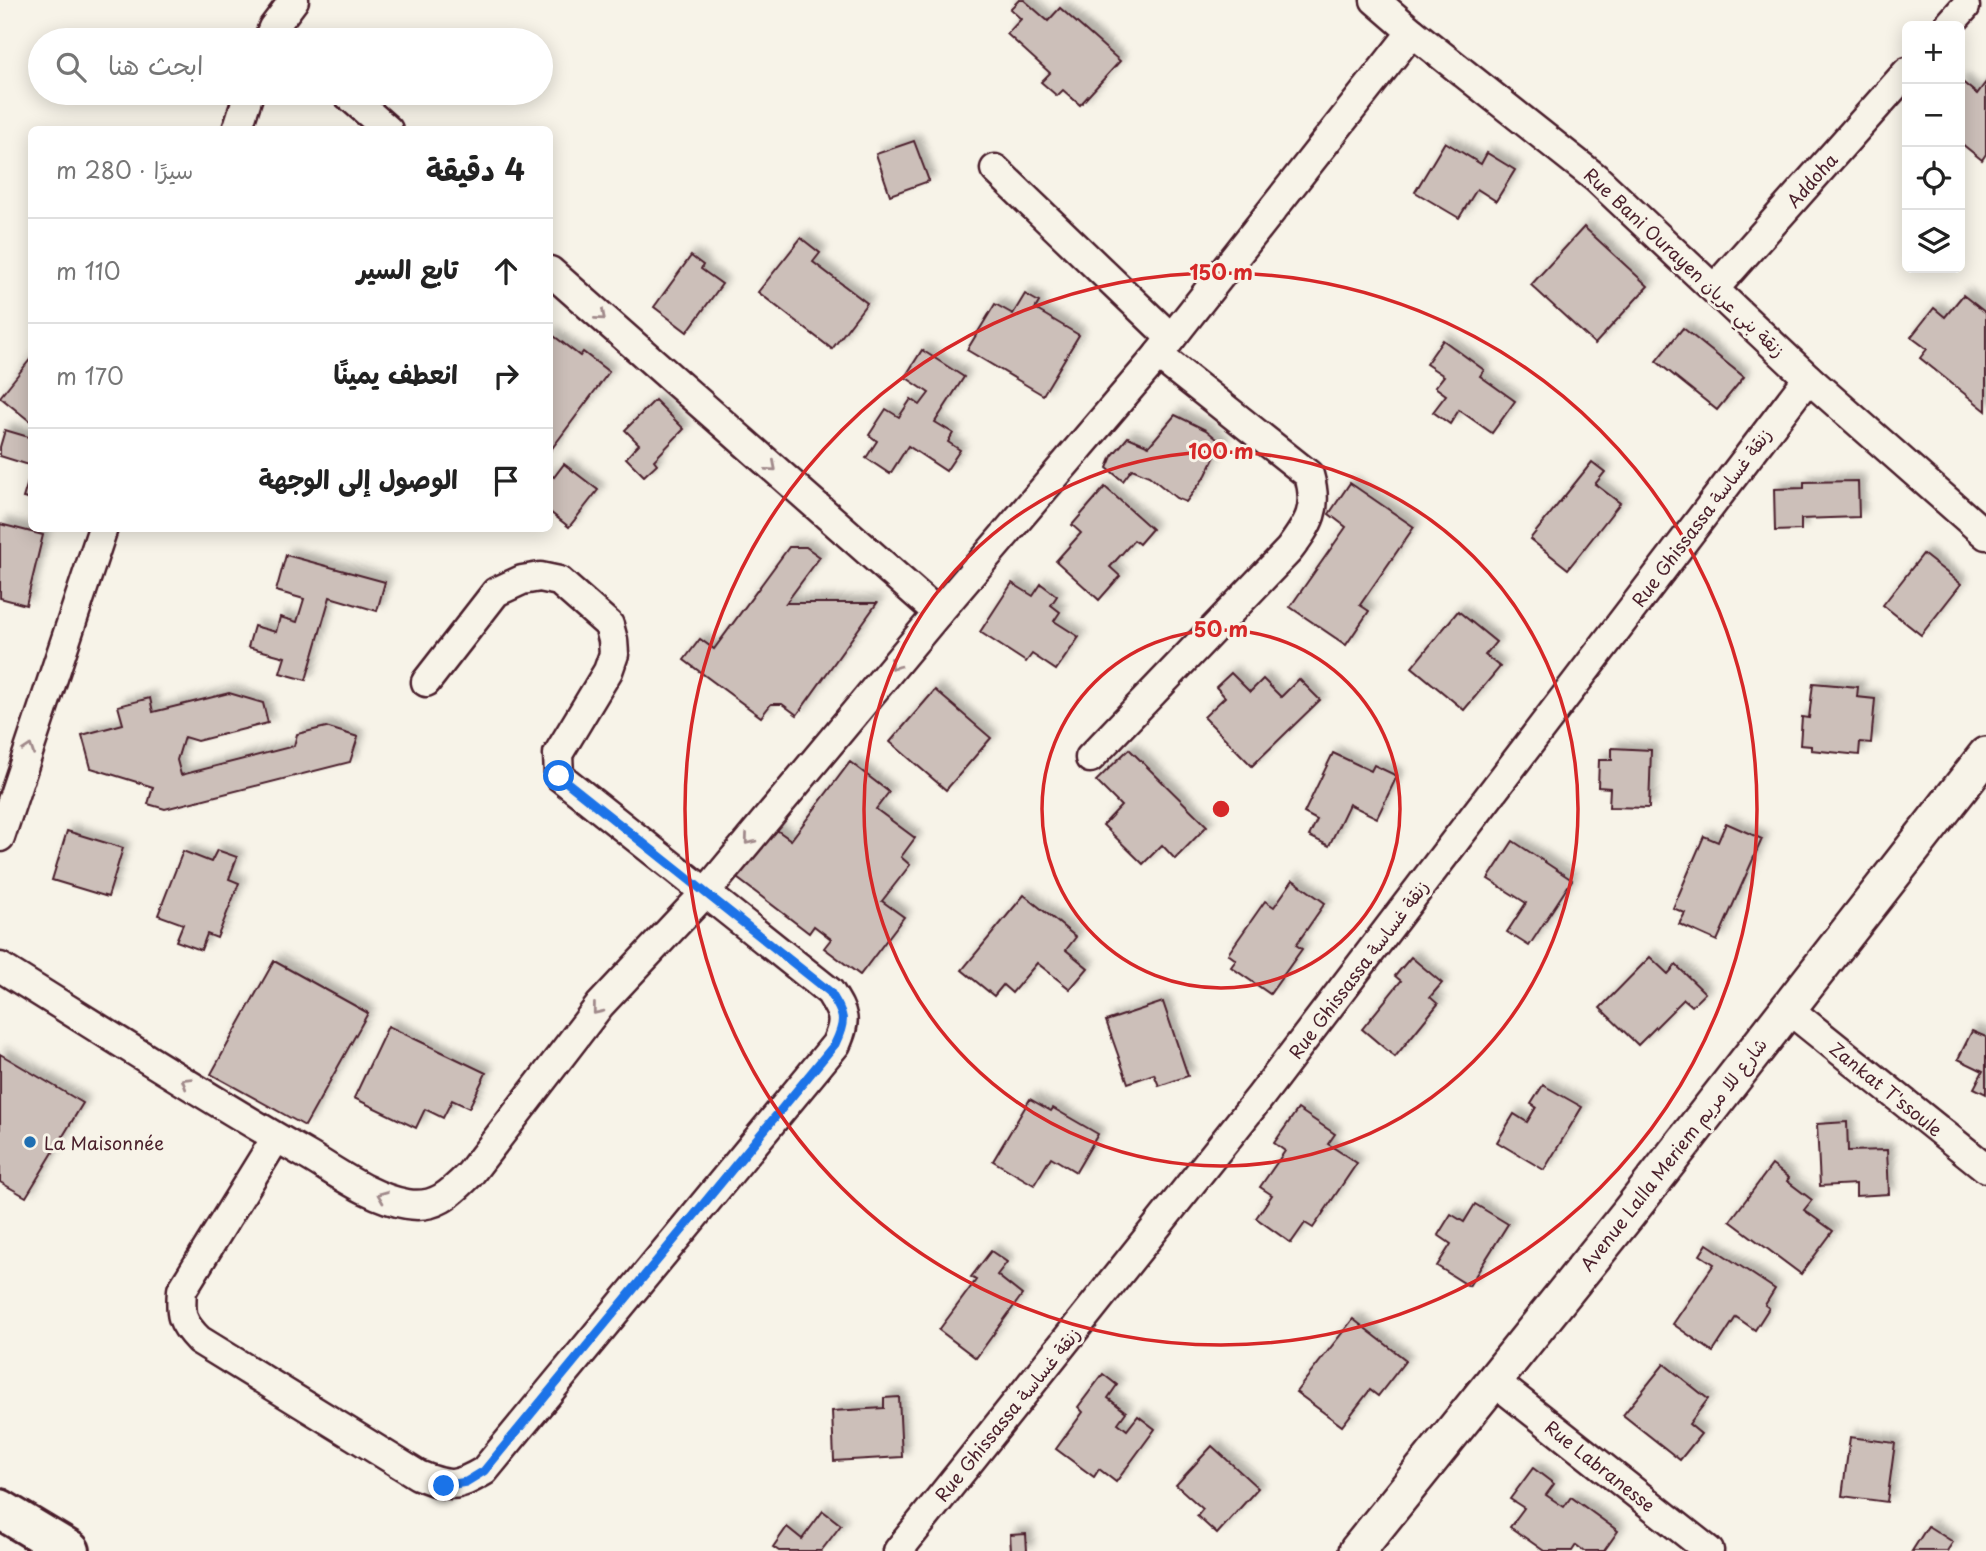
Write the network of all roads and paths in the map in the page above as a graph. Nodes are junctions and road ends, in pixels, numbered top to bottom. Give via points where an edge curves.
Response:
1 (294, 0) edge
2 (1390, 5) edge
3 (280, 28) edge
4 (1412, 33) junction
5 (1902, 78) edge
6 (245, 105) edge
7 (360, 105) edge
8 (238, 126) edge
9 (383, 126) edge
10 (995, 169) dead end
11 (553, 274) edge
12 (1715, 288) junction
13 (1164, 346) junction
14 (1808, 378) junction
15 (102, 532) edge
16 (1986, 535) edge
17 (937, 612) junction
18 (426, 682) dead end
19 (1986, 755) edge
20 (1090, 758) dead end
21 (0, 837) edge
22 (706, 892) junction
23 (0, 967) edge
24 (1787, 1008) junction
25 (276, 1138) junction
26 (1986, 1168) edge
27 (1494, 1381) junction
28 (0, 1509) edge
29 (70, 1551) edge
30 (898, 1551) edge
31 (1357, 1551) edge
32 (1709, 1551) edge

1 - 3 street
2 - 4 street, Rue Bani Ourayen زنقة بني عريان
4 - 12 street, Rue Bani Ourayen زنقة بني عريان via 1597,177
4 - 13 street
5 - 12 street, Addoha
6 - 8 street
7 - 9 street
10 - 13 street
11 -> 17 street
12 - 14 street, Rue Bani Ourayen زنقة بني عريان
13 - 17 street
13 - 20 street via 1309,475 1314,507 1289,550
14 - 16 street, Rue Bani Ourayen زنقة بني عريان
14 - 30 street, Rue Ghissassa زنقة غساسة via 1260,1097
21 -> 15 street
17 -> 22 street
18 - 22 street via 496,592 522,580 559,581 609,625 614,654 558,754 559,776
19 - 24 street, Avenue Lalla Meriem شارع للا مريم
22 -> 25 street via 600,1005 470,1174 448,1196 426,1205 381,1197
22 - 25 street via 830,992 844,1016 842,1030 484,1471 466,1482 444,1486 418,1475 199,1340 184,1325 182,1290
25 -> 23 street
24 - 26 street, Zankat T'ssoule
24 - 27 street, Avenue Lalla Meriem شارع للا مريم
27 - 31 street, Avenue Lalla Meriem شارع للا مريم
27 - 32 street, Rue Labranesse
28 - 29 main road

